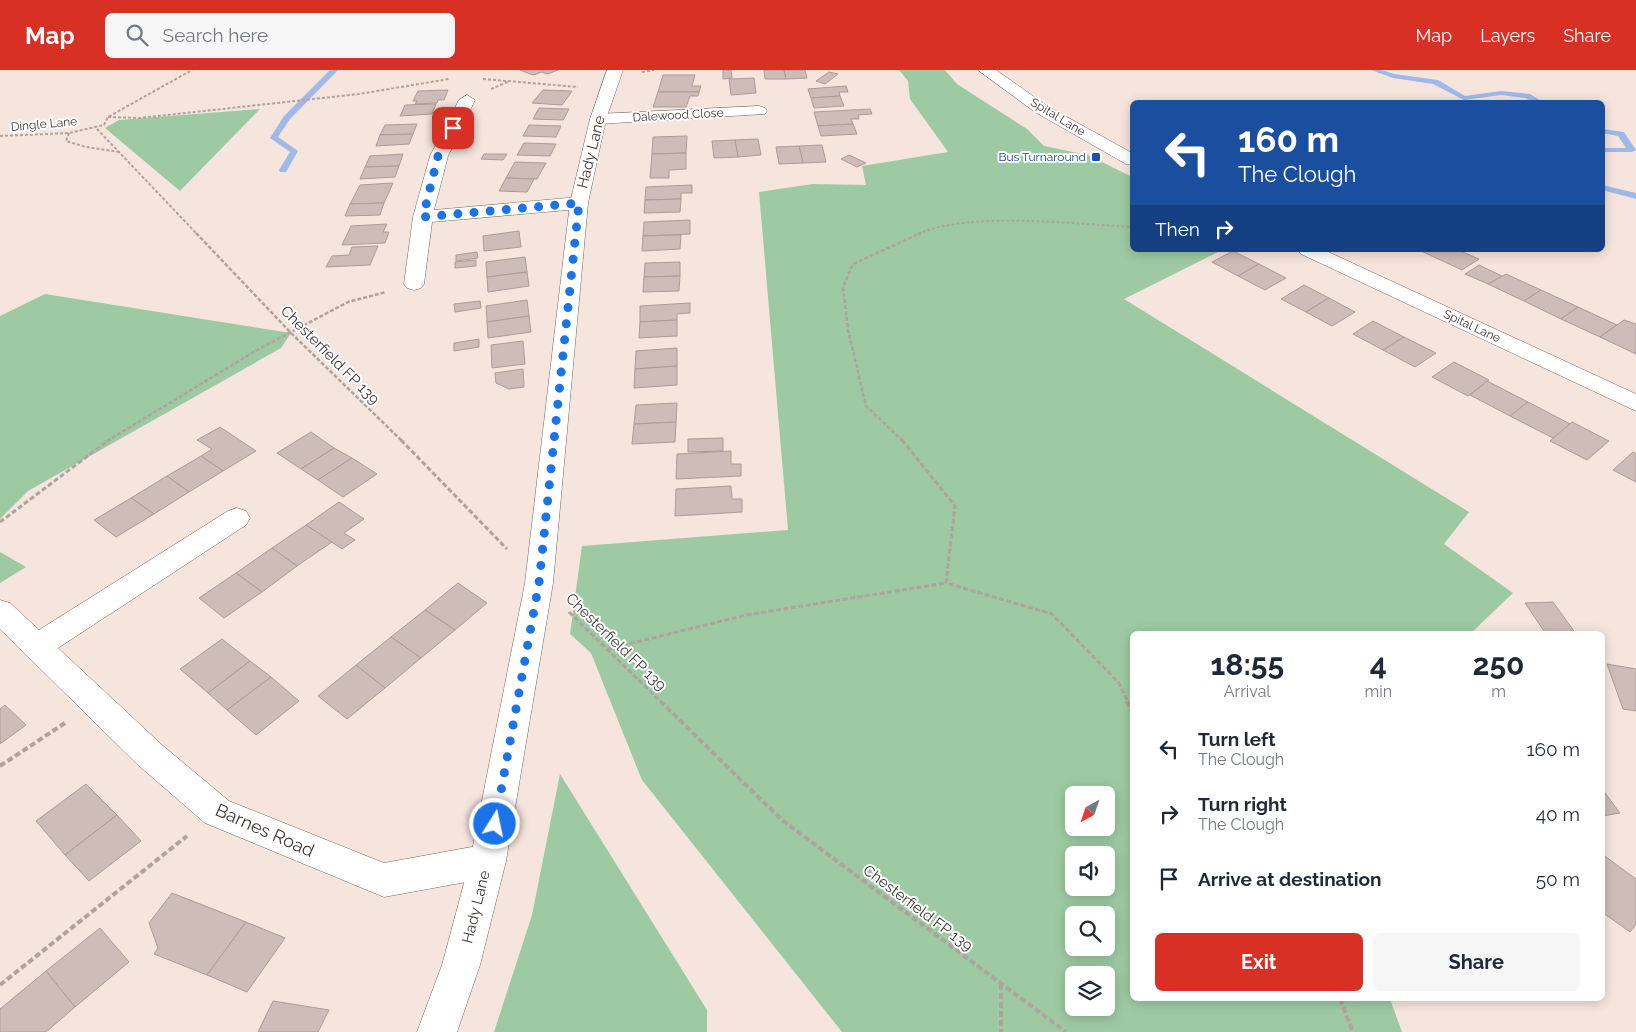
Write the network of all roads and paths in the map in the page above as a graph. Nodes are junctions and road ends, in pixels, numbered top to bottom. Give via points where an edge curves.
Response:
1 (192, 70) edge
2 (615, 70) edge
3 (986, 70) edge
4 (346, 94) dead end
5 (467, 100) dead end
6 (759, 111) dead end
7 (108, 117) junction
8 (598, 119) junction
9 (97, 128) dead end
10 (68, 133) junction
11 (0, 136) edge
12 (120, 152) junction
13 (1130, 159) edge
14 (579, 203) junction
15 (423, 217) junction
16 (1130, 227) edge
17 (1312, 252) edge
18 (414, 284) joint
19 (291, 333) junction
20 (1636, 403) edge
21 (237, 518) dead end
22 (0, 522) edge
23 (539, 583) junction
24 (946, 583) junction
25 (0, 611) edge
26 (38, 646) junction
27 (608, 650) junction
28 (95, 703) junction
29 (1130, 707) edge
30 (0, 766) edge
31 (217, 812) junction
32 (488, 861) junction
33 (1002, 984) junction
34 (0, 985) edge
35 (1341, 1001) edge
36 (437, 1032) edge
37 (1001, 1032) edge
38 (1066, 1032) edge
39 (1353, 1032) edge

1 - 7 path, Dingle Lane
2 - 8 street, Hady Lane
3 - 13 street, Spital Lane via 1041,108
4 - 7 path via 148,117
5 - 15 street via 438,156
6 - 8 street, Dalewood Close
7 - 10 path, Dingle Lane via 104,124
8 - 14 street, Hady Lane
9 - 12 path, Chesterfield FP 139
10 - 11 path, Dingle Lane
10 - 12 path via 66,141 75,145
12 - 19 path, Chesterfield FP 139
14 - 15 street
14 - 23 street, Hady Lane
15 - 18 street
16 - 24 path via 1003,221 934,227 853,264 843,287 848,330 866,406 902,440 955,506
17 - 20 street, Spital Lane
18 - 19 path via 348,302
19 - 22 path via 257,350 102,444
19 - 23 path, Chesterfield FP 139 via 424,462
21 - 26 street
23 - 27 path, Chesterfield FP 139
23 - 32 street, Hady Lane
24 - 27 path via 746,615
24 - 29 path via 1052,614 1119,683
25 - 26 street, Barnes Road
26 - 28 street, Barnes Road
27 - 33 path, Chesterfield FP 139 via 782,820
28 - 30 path
28 - 31 street, Barnes Road
31 - 32 street, Barnes Road via 384,880
31 - 34 path
32 - 36 street, Hady Lane via 462,965
33 - 37 path
33 - 38 path, Chesterfield FP 139
35 - 39 path

